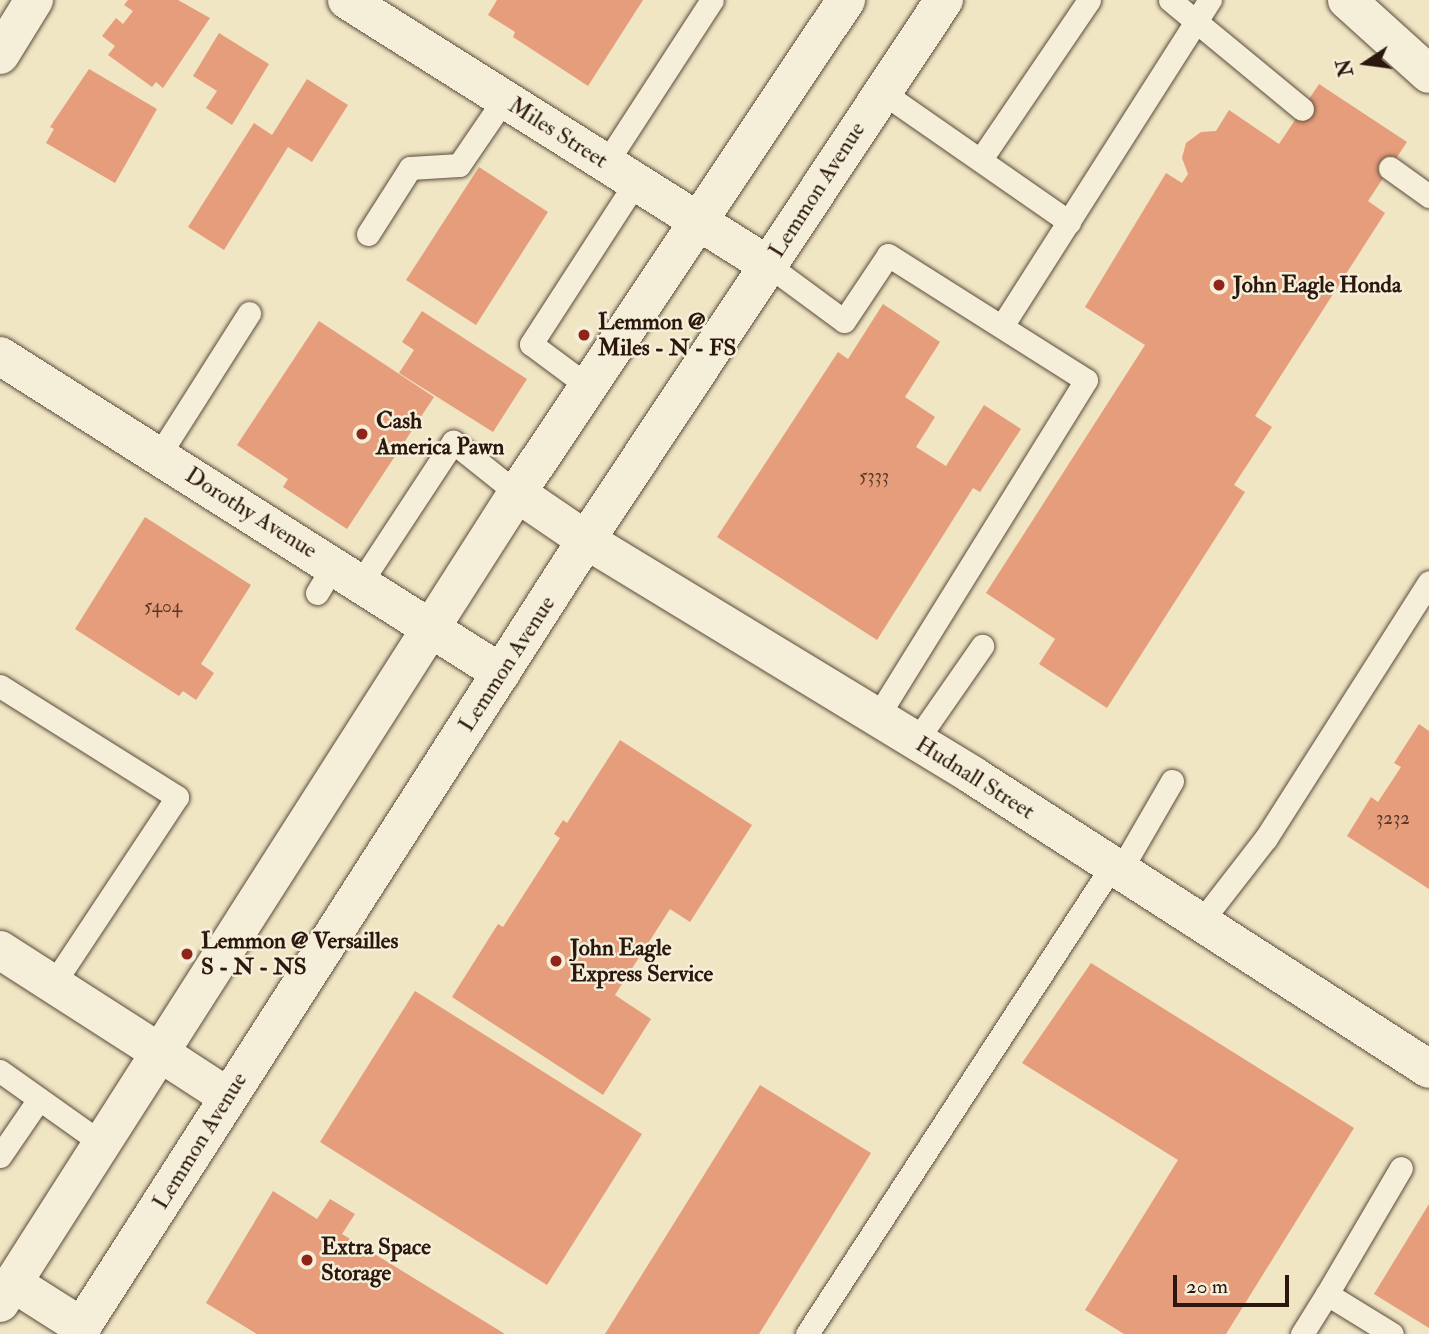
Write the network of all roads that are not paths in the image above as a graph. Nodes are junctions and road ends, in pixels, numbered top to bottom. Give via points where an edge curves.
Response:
1 (34, 0) edge
2 (347, 0) edge
3 (712, 0) edge
4 (846, 0) edge
5 (944, 0) edge
6 (1090, 0) edge
7 (1170, 0) edge
8 (1210, 0) edge
9 (1347, 0) edge
10 (1196, 19) junction
11 (0, 55) edge
12 (1429, 74) edge
13 (882, 92) junction
14 (504, 99) junction
15 (1302, 109) dead end
16 (981, 159) junction
17 (1390, 168) dead end
18 (621, 172) junction
19 (1429, 196) edge
20 (699, 222) junction
21 (1069, 222) junction
22 (368, 234) dead end
23 (768, 265) junction
24 (249, 313) dead end
25 (1002, 326) junction
26 (0, 356) edge
27 (589, 387) junction
28 (159, 455) junction
29 (517, 493) junction
30 (586, 540) junction
31 (337, 580) junction
32 (1429, 582) edge
33 (433, 628) junction
34 (982, 646) dead end
35 (501, 673) junction
36 (0, 686) edge
37 (877, 717) junction
38 (916, 741) junction
39 (1172, 781) dead end
40 (1116, 868) junction
41 (1200, 923) junction
42 (0, 950) edge
43 (54, 983) junction
44 (162, 1054) junction
45 (1429, 1069) edge
46 (0, 1072) edge
47 (228, 1097) junction
48 (39, 1099) junction
49 (104, 1144) junction
50 (0, 1156) edge
51 (1401, 1168) dead end
52 (4, 1287) edge
53 (1326, 1294) junction
54 (84, 1332) edge
55 (807, 1334) edge
56 (1302, 1334) edge
57 (1392, 1334) edge

1 - 11 main road
2 - 14 main road, Miles Street
3 - 18 lane
4 - 20 main road
5 - 13 main road, Lemmon Avenue
6 - 16 lane
7 - 10 lane
8 - 10 lane
9 - 12 main road
10 - 15 lane
10 - 21 lane
13 - 16 lane
13 - 23 main road, Lemmon Avenue
14 - 18 main road, Miles Street
14 - 22 lane via 459,165 410,168
16 - 21 lane
17 - 19 lane
18 - 20 main road, Miles Street
18 - 27 lane via 531,344
20 - 23 main road, Miles Street
20 - 27 main road
21 - 25 lane
23 - 25 lane via 844,321 888,255
23 - 30 main road, Lemmon Avenue
24 - 28 lane
25 - 37 lane via 1086,380
26 - 28 main road, Dorothy Avenue
27 - 29 main road
28 - 31 main road, Dorothy Avenue
29 - 30 main road, Hudnall Street
29 - 31 lane via 453,442
29 - 33 main road
30 - 35 main road, Lemmon Avenue
30 - 37 main road, Hudnall Street
31 - 33 main road, Dorothy Avenue
32 - 41 lane via 1266,838
33 - 35 main road, Dorothy Avenue
33 - 44 main road
34 - 38 lane
35 - 47 main road, Lemmon Avenue
36 - 43 lane via 177,797
37 - 38 main road, Hudnall Street
38 - 40 main road, Hudnall Street
39 - 40 lane
40 - 41 main road, Hudnall Street
40 - 55 lane
41 - 45 main road, Hudnall Street
42 - 43 main road
43 - 44 main road
44 - 47 main road
44 - 49 main road
46 - 48 lane
47 - 54 main road, Lemmon Avenue
48 - 49 lane
48 - 50 lane
49 - 52 main road
51 - 53 lane
52 - 54 main road
53 - 56 lane
53 - 57 lane

